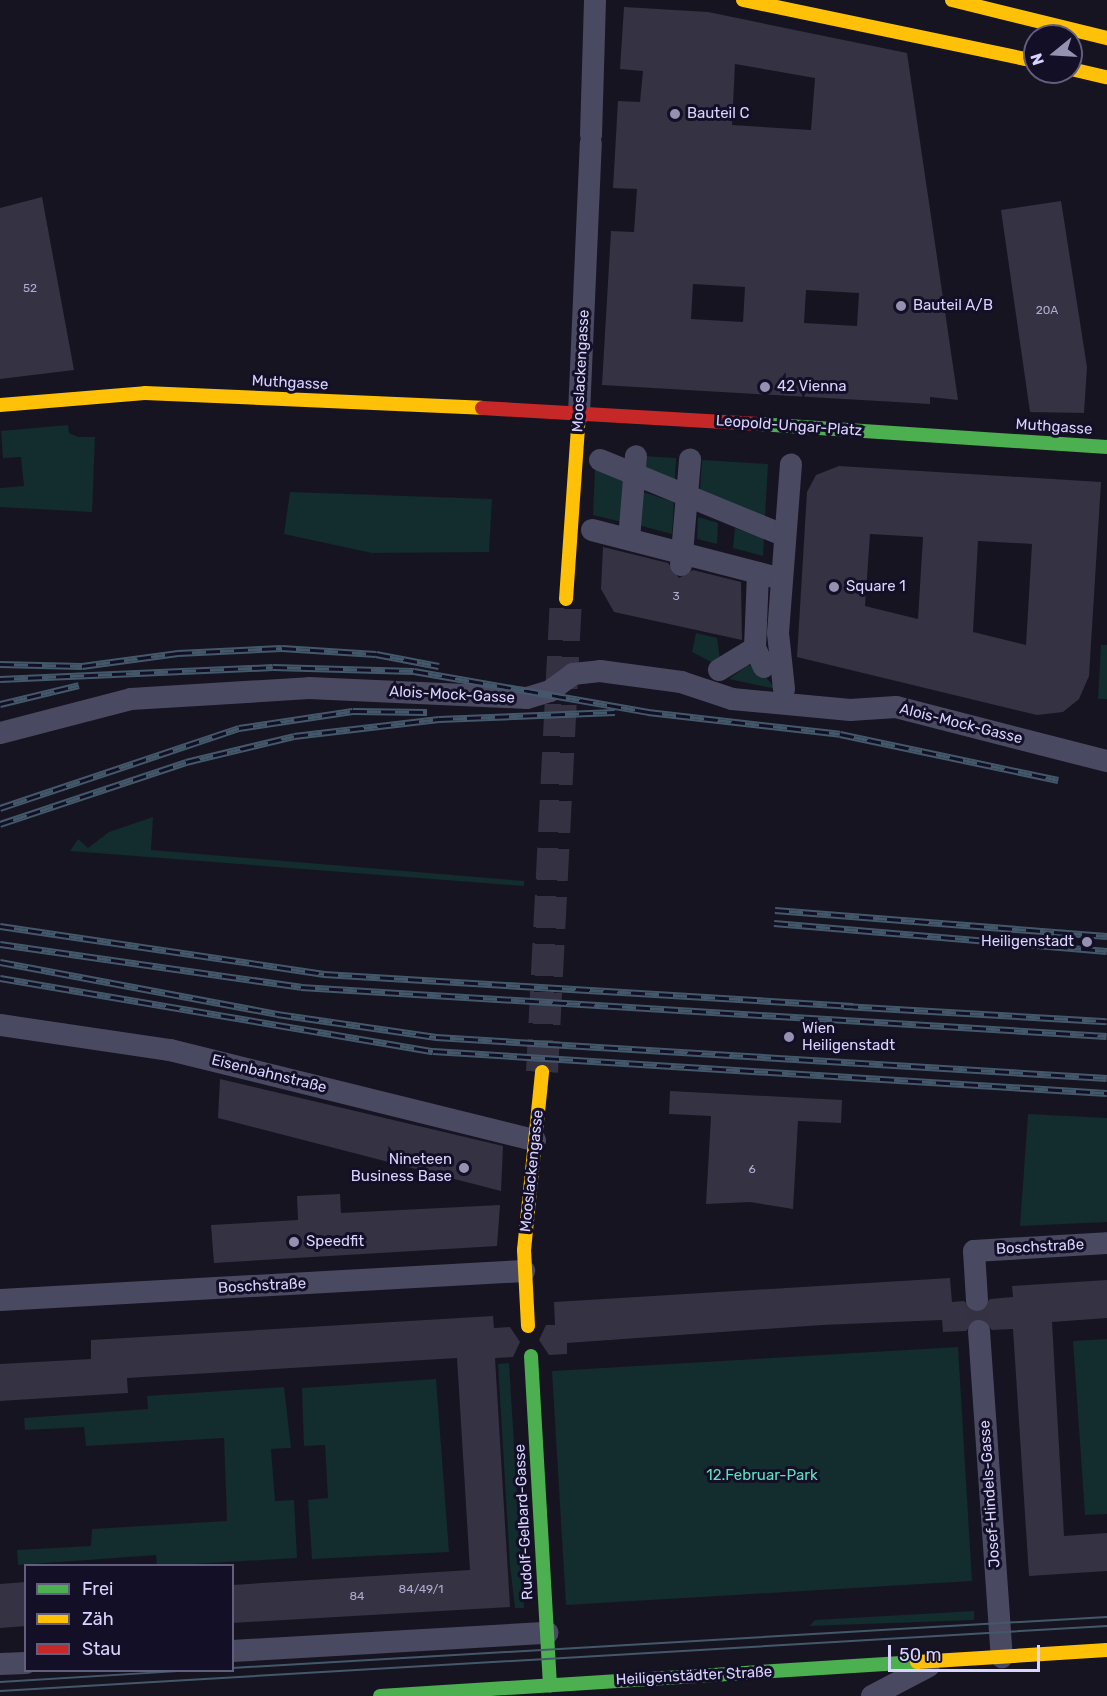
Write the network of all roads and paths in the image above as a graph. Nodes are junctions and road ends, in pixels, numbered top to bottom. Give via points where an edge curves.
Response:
1 (595, 0) edge
2 (743, 0) edge
3 (952, 0) edge
4 (1107, 38) edge
5 (1023, 58) edge
6 (1083, 72) edge
7 (1107, 77) edge
8 (0, 405) edge
9 (579, 414) junction
10 (998, 440) joint
11 (1107, 447) edge
12 (690, 459) dead end
13 (600, 460) dead end
14 (635, 465) junction
15 (791, 465) dead end
16 (687, 496) junction
17 (592, 530) dead end
18 (785, 536) junction
19 (628, 539) junction
20 (682, 559) junction
21 (758, 573) junction
22 (782, 579) junction
23 (566, 599) tunnel mouth
24 (719, 670) dead end
25 (777, 674) junction
26 (0, 733) edge
27 (1107, 761) edge
28 (0, 1025) edge
29 (542, 1071) tunnel mouth
30 (534, 1140) junction
31 (1107, 1243) edge
32 (524, 1271) junction
33 (0, 1300) edge
34 (977, 1300) tunnel mouth
35 (528, 1326) dead end
36 (979, 1331) tunnel mouth
37 (531, 1356) dead end
38 (547, 1633) junction
39 (1107, 1650) edge
40 (234, 1651) edge
41 (1002, 1657) junction
42 (936, 1662) junction
43 (24, 1663) edge
44 (0, 1664) edge
45 (550, 1685) junction
46 (380, 1696) edge
47 (872, 1696) edge

1 - 9 street, Mooslackengasse
2 - 5 main road
3 - 4 main road
6 - 7 main road
8 - 9 main road, Muthgasse via 145,393
9 - 10 main road, Leopold-Ungar-Platz
9 - 23 main road, Mooslackengasse
10 - 11 main road, Muthgasse
12 - 16 street
13 - 14 street
14 - 16 street
14 - 19 street
15 - 18 street
16 - 18 street
16 - 20 street
17 - 19 street
18 - 22 street
19 - 20 street
20 - 21 street
21 - 22 street
21 - 25 street
22 - 25 street
24 - 25 street
26 - 27 street, Alois-Mock-Gasse via 131,699 309,688 527,698 550,691 573,674 600,671 681,682 732,699 850,710 896,707
28 - 30 street, Eisenbahnstraße via 170,1050
29 - 30 main road, Mooslackengasse
30 - 32 main road, Mooslackengasse
31 - 34 street, Boschstraße via 974,1251
32 - 33 street, Boschstraße
32 - 35 main road
36 - 41 street, Josef-Hindels-Gasse
37 - 38 main road, Rudolf-Gelbard-Gasse
38 - 40 street
38 - 45 main road, Rudolf-Gelbard-Gasse
39 - 41 main road, Heiligenstädter Straße
41 - 42 main road, Heiligenstädter Straße
42 - 45 main road, Heiligenstädter Straße
42 - 47 street, Heiligenstädter Straße
43 - 44 street
45 - 46 main road, Heiligenstädter Straße

